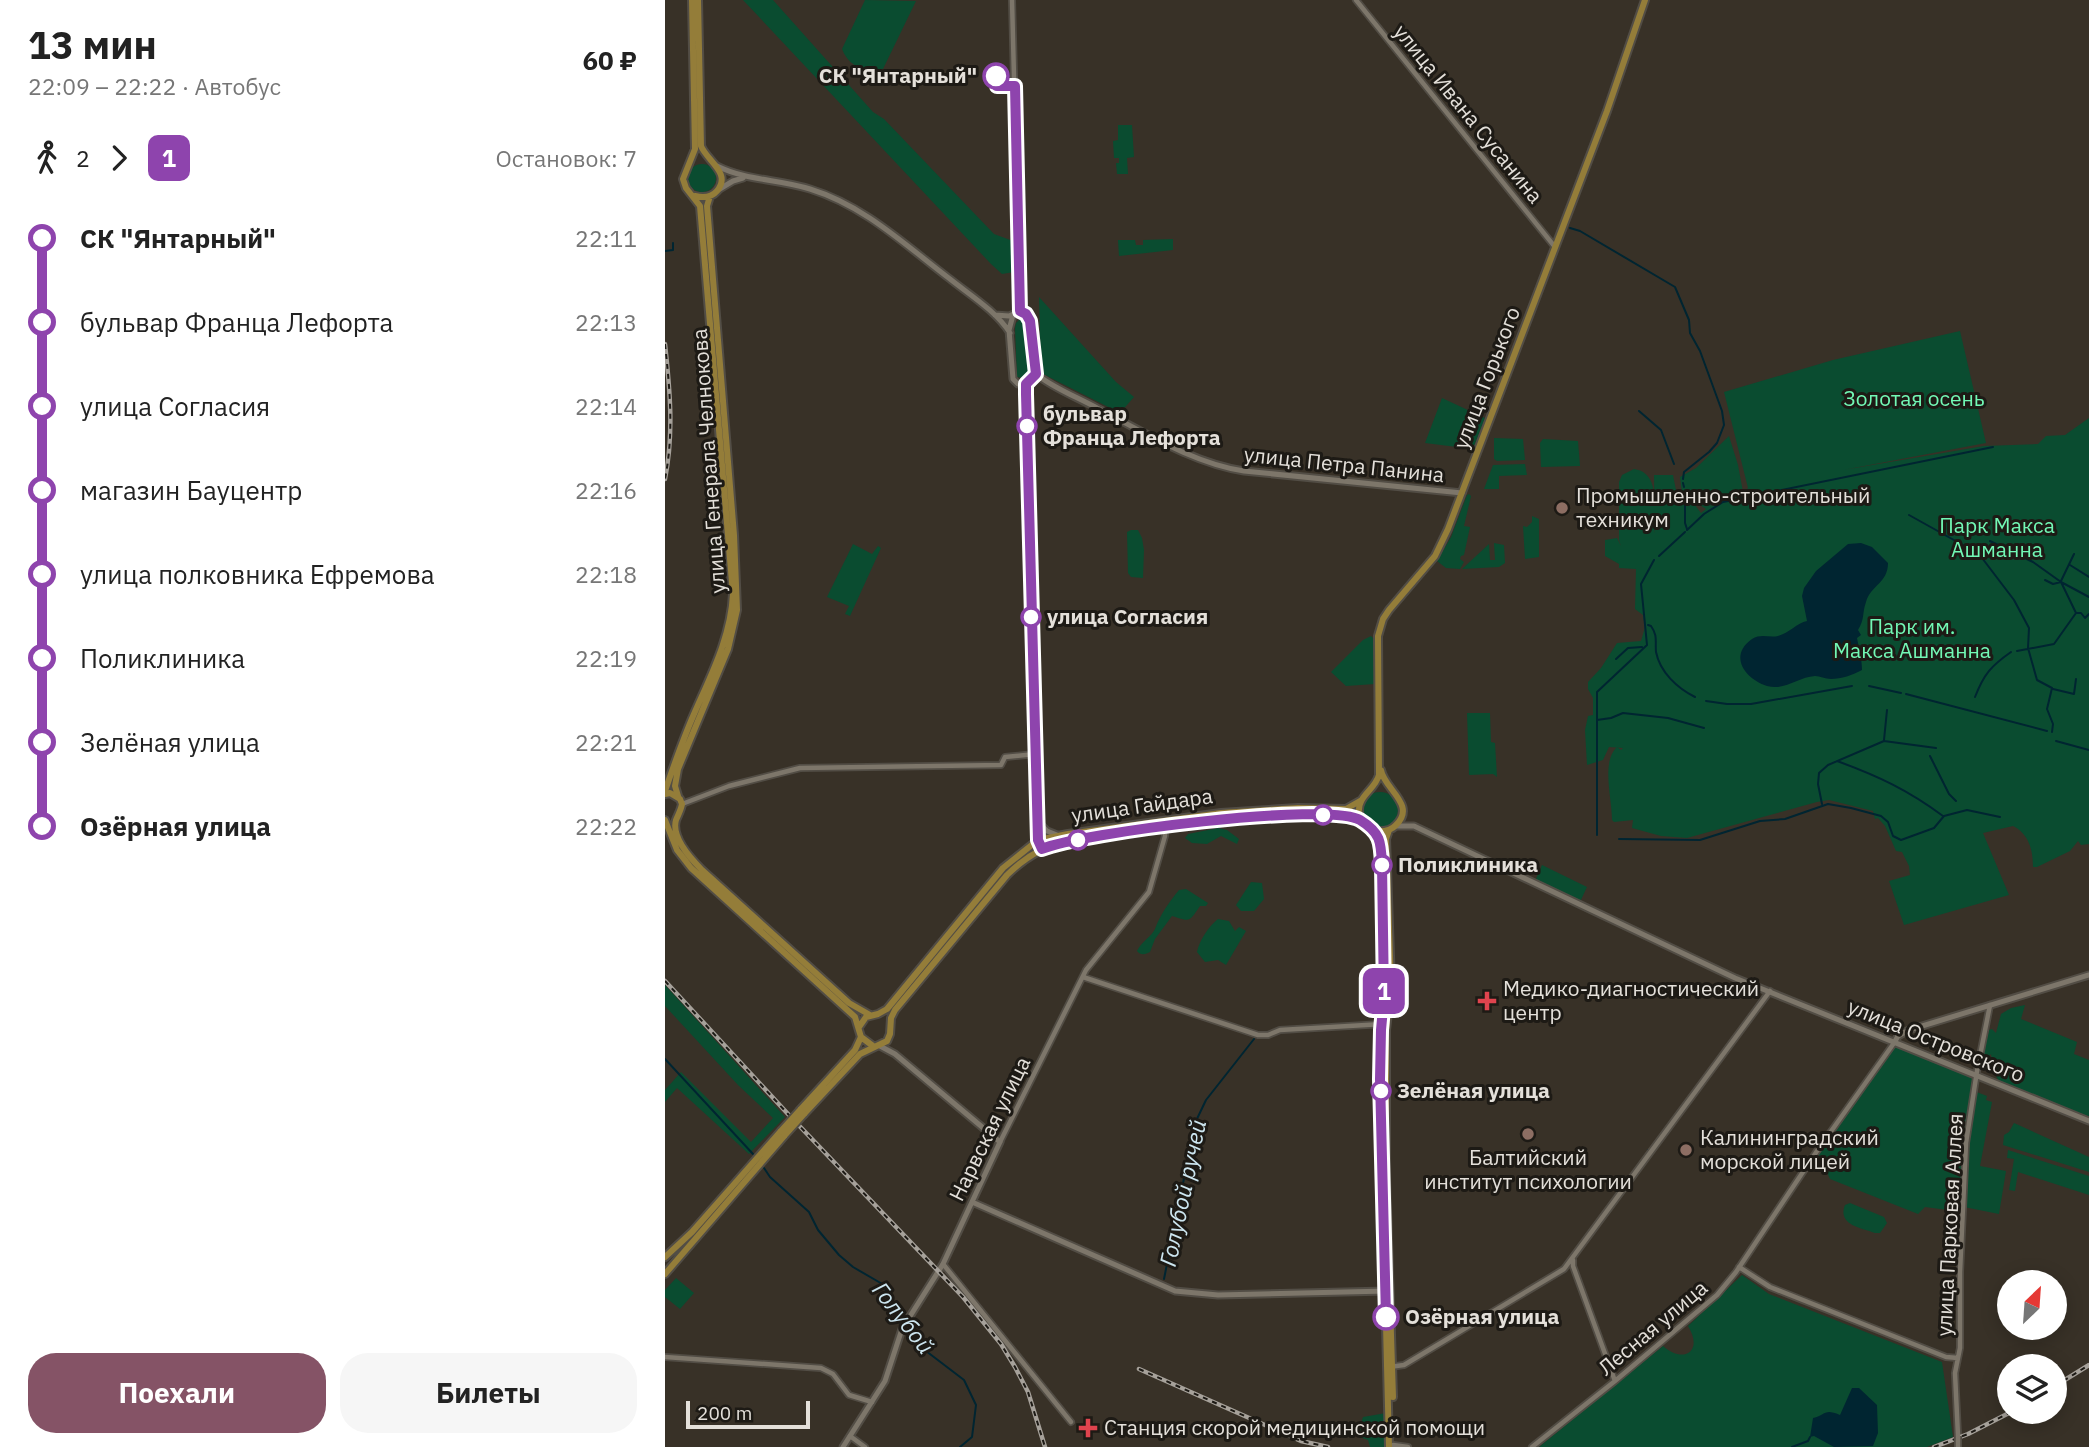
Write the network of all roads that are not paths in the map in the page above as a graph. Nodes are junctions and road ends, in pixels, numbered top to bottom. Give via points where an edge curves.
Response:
1 (692, 0) edge
2 (698, 0) edge
3 (1012, 0) edge
4 (1356, 0) edge
5 (1645, 0) edge
6 (714, 164) junction
7 (689, 165) junction
8 (745, 178) junction
9 (718, 190) junction
10 (693, 195) junction
11 (710, 196) junction
12 (1556, 248) junction
13 (1020, 311) junction
14 (995, 315) junction
15 (1013, 315) junction
16 (1010, 332) junction
17 (1036, 374) junction
18 (1026, 384) junction
19 (1462, 493) junction
20 (1035, 754) junction
21 (1380, 762) junction
22 (1372, 790) junction
23 (665, 792) edge
24 (1394, 793) junction
25 (680, 800) junction
26 (1361, 800) junction
27 (1402, 810) junction
28 (680, 813) junction
29 (665, 819) edge
30 (1037, 821) junction
31 (1362, 821) junction
32 (1413, 826) junction
33 (1165, 828) junction
34 (1392, 828) junction
35 (1373, 830) junction
36 (1059, 836) junction
37 (1038, 840) junction
38 (1042, 849) junction
39 (731, 901) junction
40 (2089, 975) edge
41 (1083, 977) junction
42 (1770, 991) junction
43 (1990, 1005) junction
44 (874, 1014) junction
45 (1384, 1024) junction
46 (890, 1026) junction
47 (859, 1027) junction
48 (861, 1037) junction
49 (889, 1037) junction
50 (1894, 1043) junction
51 (877, 1046) junction
52 (895, 1054) junction
53 (1976, 1076) junction
54 (802, 1112) junction
55 (2089, 1121) edge
56 (783, 1133) junction
57 (1000, 1142) junction
58 (972, 1202) junction
59 (665, 1257) edge
60 (1573, 1259) junction
61 (943, 1264) junction
62 (1739, 1267) junction
63 (665, 1274) edge
64 (1388, 1291) junction
65 (665, 1357) edge
66 (1958, 1358) junction
67 (1391, 1367) junction
68 (1615, 1381) junction
69 (873, 1403) junction
70 (1071, 1422) dead end
71 (851, 1436) junction
72 (1391, 1446) edge
73 (843, 1447) edge
74 (865, 1447) edge
75 (1408, 1447) edge
76 (1532, 1447) edge
77 (1958, 1447) edge

1 - 7 main road, улица Генерала Челнокова via 695,149
2 - 6 main road via 701,143
3 - 13 street
4 - 12 street, улица Ивана Сусанина
5 - 12 main road, улица Горького
6 - 7 main road via 702,159
6 - 8 main road
6 - 9 main road via 722,178
7 - 10 main road, улица Генерала Челнокова via 684,183
8 - 9 main road
8 - 14 main road via 811,189 859,210
9 - 11 main road
10 - 11 main road
10 - 23 main road, улица Генерала Челнокова via 700,206 733,601 721,652
11 - 25 main road, улица Генерала Челнокова via 707,206 737,610 728,649 678,769 675,786
12 - 19 main road, улица Горького
13 - 15 main road
13 - 17 main road via 1030,321
14 - 15 main road
14 - 16 main road
15 - 16 main road
16 - 18 main road via 1013,379
17 - 18 main road
17 - 19 main road, улица Петра Панина via 1219,466
18 - 20 main road
19 - 21 main road, улица Горького via 1440,548 1389,610 1380,629
20 - 25 street via 1005,757 1001,765 800,768
20 - 30 main road
21 - 22 main road, улица Горького
21 - 24 main road, улица Горького via 1383,781
22 - 24 main road
22 - 26 main road
23 - 25 main road, улица Генерала Челнокова
24 - 27 main road, улица Горького
25 - 28 main road, улица Генерала Челнокова
26 - 31 main road
26 - 36 main road, улица Гайдара via 1346,809 1221,813
27 - 32 main road
27 - 34 main road
28 - 29 main road, улица Генерала Челнокова
28 - 39 main road, улица Генерала Челнокова via 675,825 685,849
29 - 39 main road, улица Генерала Челнокова via 685,862
30 - 36 main road
30 - 37 main road
31 - 33 main road, улица Гайдара via 1346,816 1282,815
31 - 35 main road
32 - 34 main road
32 - 42 main road
33 - 38 main road, улица Гайдара via 1067,841
33 - 41 street, Нарвская улица via 1149,891
34 - 35 main road
34 - 45 main road via 1386,839 1391,985
35 - 45 main road via 1381,843
36 - 37 main road, улица Гайдара
37 - 38 main road
37 - 44 main road, улица Гайдара via 1003,868 892,1003
38 - 46 main road, улица Гайдара via 1015,867 989,895 895,1010
39 - 44 main road, улица Генерала Челнокова via 849,1003
39 - 47 main road, улица Генерала Челнокова via 855,1017
40 - 43 main road
41 - 45 street via 1258,1035
41 - 57 street, Нарвская улица
42 - 50 main road, улица Островского
42 - 60 street
43 - 50 main road via 1905,1031
43 - 53 street, улица Парковая Аллея
44 - 46 main road via 884,1017
44 - 47 main road, улица Гайдара
45 - 64 main road
46 - 49 main road, улица Гайдара
47 - 48 main road
48 - 51 main road
48 - 54 main road
49 - 51 main road
49 - 52 main road
50 - 53 main road, улица Островского
50 - 62 street, Лесная улица
51 - 52 main road
51 - 54 main road via 860,1054
52 - 57 main road
53 - 55 main road, улица Островского
53 - 66 street, улица Парковая Аллея via 1966,1143
54 - 56 main road, bridge
56 - 59 main road
56 - 63 main road
57 - 58 main road, Нарвская улица
58 - 61 main road, Нарвская улица
58 - 64 main road via 1175,1291 1218,1295
60 - 67 street via 1564,1269 1423,1354
60 - 68 street
61 - 69 main road, Нарвская улица via 897,1342
61 - 70 street
62 - 66 street via 1770,1287
62 - 68 street, Лесная улица via 1702,1310
64 - 67 main road
65 - 69 street via 821,1368 830,1371 845,1392
66 - 77 street, улица Парковая Аллея, bridge
67 - 72 main road
68 - 76 street, Лесная улица
69 - 71 main road, Нарвская улица
71 - 73 main road, Нарвская улица
71 - 74 street
72 - 75 street

